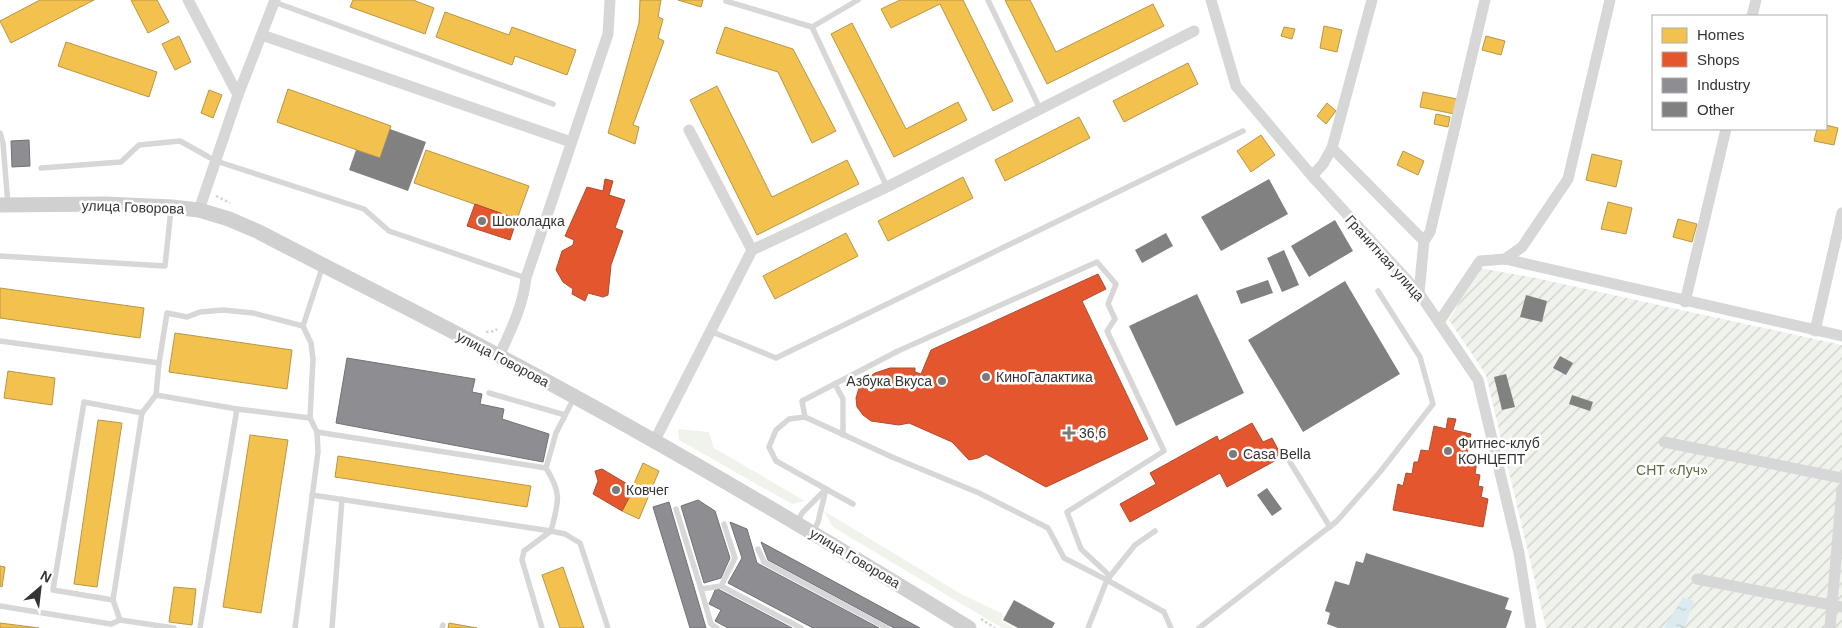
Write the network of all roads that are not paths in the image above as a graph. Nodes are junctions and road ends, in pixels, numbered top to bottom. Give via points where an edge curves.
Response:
1 (188, 0) edge
2 (610, 0) edge
3 (858, 0) edge
4 (988, 0) edge
5 (1211, 0) edge
6 (1372, 0) edge
7 (1485, 0) edge
8 (1610, 0) edge
9 (1756, 0) edge
10 (274, 1) edge
11 (726, 1) edge
12 (1752, 15) edge
13 (812, 27) junction
14 (1194, 32) dead end
15 (262, 35) junction
16 (238, 95) junction
17 (554, 104) dead end
18 (1040, 109) junction
19 (689, 130) dead end
20 (1726, 130) edge
21 (1243, 131) dead end
22 (0, 133) edge
23 (2, 142) edge
24 (571, 142) junction
25 (1332, 148) junction
26 (216, 161) junction
27 (41, 168) dead end
28 (1312, 176) junction
29 (887, 187) junction
30 (4, 205) edge
31 (172, 207) junction
32 (199, 210) junction
33 (1842, 212) edge
34 (1424, 241) junction
35 (752, 250) junction
36 (0, 256) edge
37 (1505, 259) junction
38 (322, 265) junction
39 (526, 278) junction
40 (1378, 291) dead end
41 (1419, 293) junction
42 (1685, 302) junction
43 (1438, 322) junction
44 (303, 326) junction
45 (710, 331) junction
46 (1815, 331) junction
47 (1842, 336) edge
48 (0, 341) edge
49 (499, 356) junction
50 (160, 362) junction
51 (835, 384) junction
52 (489, 393) dead end
53 (156, 395) junction
54 (574, 398) junction
55 (237, 409) junction
56 (142, 413) junction
57 (565, 416) junction
58 (805, 417) junction
59 (310, 418) junction
60 (317, 432) junction
61 (843, 435) junction
62 (654, 442) junction
63 (1664, 442) dead end
64 (1290, 462) dead end
65 (546, 468) junction
66 (1842, 478) edge
67 (826, 489) junction
68 (1842, 489) edge
69 (312, 495) junction
70 (342, 499) junction
71 (853, 504) dead end
72 (676, 509) dead end
73 (796, 523) junction
74 (724, 524) dead end
75 (1330, 527) junction
76 (551, 531) junction
77 (1155, 531) dead end
78 (813, 532) junction
79 (758, 549) dead end
80 (1109, 578) junction
81 (1696, 579) dead end
82 (721, 586) junction
83 (701, 589) junction
84 (113, 600) junction
85 (0, 606) edge
86 (1837, 606) edge
87 (120, 620) junction
88 (113, 626) edge
89 (174, 628) edge
90 (200, 628) edge
91 (295, 628) edge
92 (332, 628) edge
93 (542, 628) edge
94 (608, 628) edge
95 (717, 628) edge
96 (801, 628) edge
97 (887, 628) edge
98 (969, 628) edge
99 (1088, 628) edge
100 (1171, 628) edge
101 (1199, 628) edge
102 (1531, 628) edge
103 (1830, 628) edge

1 - 16 street
2 - 24 street via 608,34
3 - 13 lane
4 - 18 lane
5 - 28 street, Гранитная улица via 1236,86
6 - 25 street
7 - 34 street via 1430,232
8 - 37 street via 1568,179 1522,247
9 - 12 street
10 - 15 street
10 - 17 lane
11 - 13 lane
13 - 29 lane
14 - 18 street
15 - 16 street
15 - 24 street
16 - 26 street
18 - 29 street
19 - 35 street
20 - 42 street
21 - 45 lane via 776,358
22 - 23 lane
23 - 30 lane
24 - 39 street
25 - 28 street
25 - 34 street
26 - 27 lane via 180,140 139,145 121,162
26 - 32 street
26 - 39 lane via 364,209 389,231
28 - 41 street, Гранитная улица
29 - 35 street
30 - 31 main road, улица Говорова
31 - 32 main road, улица Говорова
31 - 36 lane via 165,266
32 - 38 main road, улица Говорова via 259,232
33 - 46 street
34 - 41 street
35 - 45 street
37 - 42 street
37 - 43 street via 1480,261
38 - 44 lane
38 - 49 main road, улица Говорова
39 - 49 street via 519,313
40 - 75 lane via 1420,356 1433,404 1380,472
41 - 43 street, Гранитная улица
42 - 46 street
43 - 102 street, Гранитная улица via 1478,380 1519,553
44 - 50 lane via 253,313 223,310 187,317 168,313
44 - 59 lane via 314,359
45 - 62 street
46 - 47 street
48 - 50 lane
49 - 54 main road, улица Говорова
50 - 53 lane
51 - 58 lane via 802,401
51 - 61 lane via 843,400
51 - 80 lane via 898,351 1097,262 1116,284 1108,304 1115,319 1107,331 1164,451 1067,512 1081,549
52 - 57 lane
53 - 55 lane
53 - 56 lane
54 - 57 lane
54 - 62 main road, улица Говорова
55 - 59 lane
55 - 90 lane
56 - 84 lane
56 - 84 lane via 84,402 53,590
57 - 65 lane via 556,433
58 - 61 lane
58 - 67 lane via 789,419 776,430 769,447 776,461
59 - 60 lane
60 - 65 lane
60 - 69 lane via 318,452
61 - 80 lane via 979,493 1048,528 1064,558
62 - 73 main road, улица Говорова
63 - 66 street
64 - 75 lane
65 - 76 lane via 556,483 559,497
67 - 71 lane
67 - 73 lane
67 - 78 lane
68 - 86 street
69 - 70 lane
69 - 91 lane
70 - 76 lane
70 - 92 lane
72 - 83 lane
73 - 78 main road, улица Говорова
74 - 82 lane via 735,558
75 - 101 lane
76 - 93 lane via 524,551 522,560
76 - 94 lane via 580,542
77 - 80 lane via 1135,545
78 - 98 main road, улица Говорова
79 - 97 lane via 764,562
80 - 99 lane
80 - 100 lane via 1164,612
81 - 86 street
82 - 83 lane
82 - 96 lane
83 - 95 lane via 711,624
84 - 87 lane
85 - 88 lane
86 - 103 street
87 - 88 lane
87 - 89 lane

